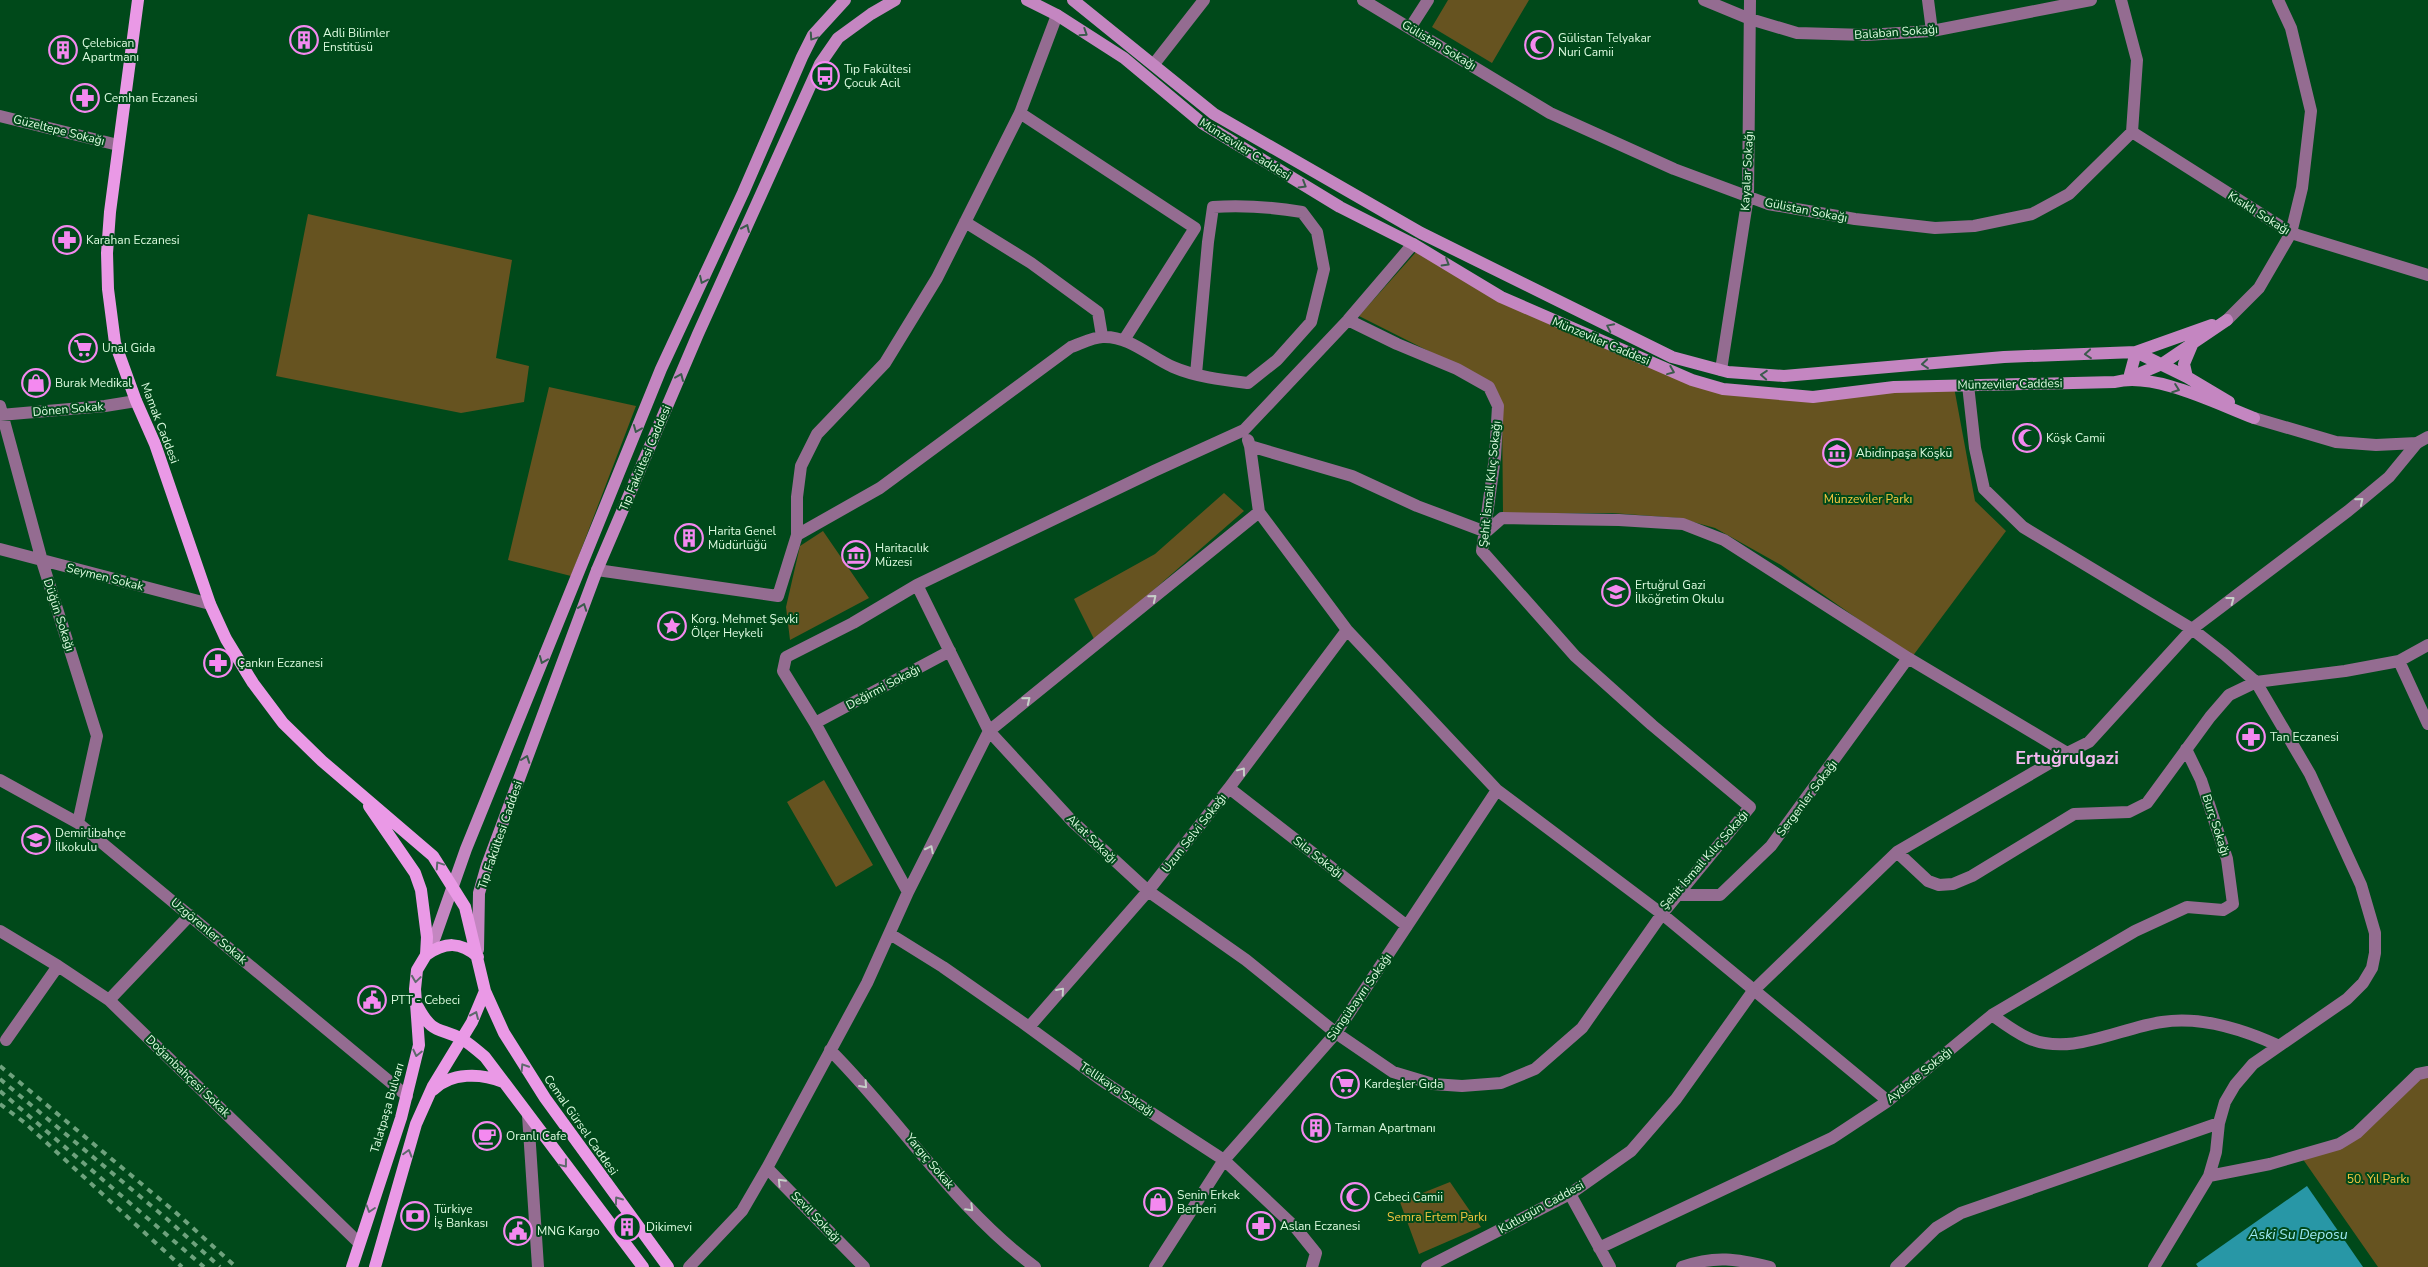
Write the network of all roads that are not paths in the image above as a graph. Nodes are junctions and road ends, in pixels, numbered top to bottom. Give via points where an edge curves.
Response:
1 (138, 0) edge
2 (845, 0) edge
3 (895, 0) edge
4 (1027, 0) edge
5 (1067, 0) edge
6 (1074, 0) edge
7 (1204, 0) edge
8 (1363, 0) edge
9 (1428, 0) edge
10 (1704, 0) edge
11 (1750, 0) edge
12 (1928, 0) edge
13 (2092, 0) edge
14 (2121, 0) edge
15 (2278, 0) edge
16 (1057, 15) junction
17 (1750, 19) junction
18 (1410, 28) junction
19 (1932, 31) junction
20 (1154, 64) junction
21 (1020, 112) junction
22 (0, 116) edge
23 (2132, 132) junction
24 (118, 145) junction
25 (1748, 196) junction
26 (965, 222) junction
27 (2291, 233) junction
28 (1413, 244) junction
29 (2428, 275) edge
30 (1348, 320) junction
31 (2227, 320) junction
32 (1102, 336) junction
33 (1124, 340) junction
34 (2192, 345) junction
35 (2136, 352) junction
36 (2162, 364) junction
37 (1721, 370) junction
38 (1196, 374) junction
39 (2187, 377) junction
40 (2129, 378) junction
41 (1968, 386) junction
42 (136, 401) junction
43 (0, 412) edge
44 (2254, 418) junction
45 (1244, 430) junction
46 (2423, 440) edge
47 (1250, 446) junction
48 (1259, 512) junction
49 (1486, 532) junction
50 (797, 536) junction
51 (0, 549) edge
52 (42, 561) junction
53 (597, 570) junction
54 (917, 585) junction
55 (210, 604) junction
56 (2192, 629) junction
57 (1347, 630) junction
58 (2428, 645) edge
59 (950, 650) junction
60 (1908, 658) junction
61 (2399, 661) junction
62 (2256, 682) junction
63 (816, 723) junction
64 (2428, 724) edge
65 (989, 731) junction
66 (2186, 749) junction
67 (2067, 753) junction
68 (0, 780) edge
69 (1229, 788) junction
70 (1497, 790) junction
71 (364, 798) junction
72 (78, 824) junction
73 (1897, 852) junction
74 (453, 886) junction
75 (1148, 891) junction
76 (908, 892) junction
77 (1677, 895) junction
78 (2233, 904) joint
79 (1662, 914) junction
80 (190, 915) junction
81 (1407, 926) junction
82 (0, 931) edge
83 (890, 934) junction
84 (426, 955) junction
85 (478, 957) junction
86 (58, 966) junction
87 (486, 990) junction
88 (1753, 991) junction
89 (109, 1000) junction
90 (416, 1005) junction
91 (1992, 1015) junction
92 (1029, 1027) junction
93 (1336, 1033) junction
94 (462, 1039) junction
95 (6, 1040) dead end
96 (2277, 1045) junction
97 (830, 1050) junction
98 (2428, 1072) edge
99 (504, 1082) junction
100 (430, 1093) junction
101 (407, 1096) junction
102 (1888, 1101) junction
103 (528, 1115) junction
104 (2219, 1122) junction
105 (1224, 1160) junction
106 (767, 1168) junction
107 (2209, 1176) junction
108 (1570, 1194) junction
109 (359, 1244) junction
110 (1599, 1248) junction
111 (1696, 1265) edge
112 (352, 1267) edge
113 (375, 1267) edge
114 (538, 1267) edge
115 (643, 1267) edge
116 (668, 1267) edge
117 (688, 1267) edge
118 (864, 1267) edge
119 (1035, 1267) edge
120 (1155, 1267) edge
121 (1312, 1267) edge
122 (1427, 1267) edge
123 (1610, 1267) edge
124 (1682, 1267) edge
125 (1770, 1267) edge
126 (1896, 1267) edge
127 (2154, 1267) edge

1 - 24 main road, Mamak Caddesi
2 -> 74 main road, Tıp Fakültesi Caddesi via 813,35 802,57 661,369
53 -> 3 main road, Tıp Fakültesi Caddesi via 698,334 820,64 838,38
4 - 16 main road, Münzeviler Caddesi
5 - 16 main road
6 - 20 main road, Münzeviler Caddesi
7 - 20 street
8 - 18 street, Gülistan Sokağı
9 - 18 street
10 - 17 street, Balaban Sokağı
11 - 17 street, Kayalar Sokağı
12 - 19 street
13 - 19 street, Balaban Sokağı
14 - 23 street via 2137,60
15 - 27 street via 2291,28 2311,111 2302,188
16 - 21 street
16 -> 28 main road, Münzeviler Caddesi via 1124,58 1202,123 1340,207
17 - 19 street, Balaban Sokağı via 1798,32 1866,35
17 - 25 street, Kayalar Sokağı
18 - 25 street, Gülistan Sokağı via 1550,112 1674,169
37 -> 20 main road, Münzeviler Caddesi via 1672,357 1421,233 1214,114
21 - 26 street
21 - 33 street via 1195,228
22 - 24 street, Güzeltepe Sokağı
23 - 25 street, Gülistan Sokağı via 2069,194 2032,214 1974,226 1935,228 1855,219 1768,204
23 - 27 street, Kısıklı Sokağı
24 - 42 main road, Mamak Caddesi via 107,253 108,289 115,343
25 - 37 street, Kayalar Sokağı
26 - 32 street via 1098,312
26 - 50 street via 937,278 885,363 817,434 801,466
27 - 29 street, Kısıklı Sokağı
27 - 31 street via 2258,288
28 - 30 street
28 -> 41 main road, Münzeviler Caddesi via 1498,295 1532,311 1692,380 1723,389 1812,397 1894,387
30 - 45 street
30 - 49 street, Şehit İsmail Kılıç Sokağı via 1457,369 1489,387 1498,406
31 - 34 main road
31 - 35 main road
32 - 33 street
32 - 50 street via 1070,347 880,488
33 - 38 street via 1174,368
34 - 36 main road
34 - 39 main road via 2184,364
35 - 36 main road, Münzeviler Caddesi
35 -> 37 main road, Münzeviler Caddesi via 2004,357 1784,376
35 - 40 main road
36 - 39 main road, Münzeviler Caddesi
36 - 40 main road
38 - 38 street via 1213,207 1274,207 1302,212 1317,232 1324,269 1311,322 1277,360 1248,383
39 - 44 main road, Münzeviler Caddesi
40 - 41 main road, Münzeviler Caddesi via 2115,382
40 -> 44 main road, Münzeviler Caddesi via 2169,386
41 - 56 street via 1975,448 1984,489 2023,527
42 - 43 street, Dönen Sokak
42 - 55 main road, Mamak Caddesi via 155,444
43 - 52 street, Düğün Sokağı
44 - 46 street, Münzeviler Caddesi via 2336,442 2376,445
45 - 47 street, Şehit İsmail Kılıç Sokağı
45 - 54 street
56 -> 46 street, Kutlugün Caddesi via 2348,511 2389,477
47 - 48 street, Şehit İsmail Kılıç Sokağı
47 - 49 street via 1352,476 1417,506
48 - 57 street, Şehit İsmail Kılıç Sokağı
65 -> 48 street
49 - 60 street via 1502,518 1683,524 1724,540
49 - 77 street, Şehit İsmail Kılıç Sokağı via 1482,551 1575,656 1750,807
50 - 53 street via 778,596
51 - 52 street, Seymen Sokak
52 - 55 street, Seymen Sokak
52 - 72 street, Düğün Sokağı via 97,736
85 -> 53 main road, Tıp Fakültesi Caddesi via 480,893 487,865
54 - 59 street, Akat Sokağı
54 - 63 street via 786,657 783,671
55 - 71 main road, Mamak Caddesi via 230,646 283,723
56 - 62 street
56 - 67 street, Kutlugün Caddesi via 2089,742
69 -> 57 street, Uzun Selvi Sokağı
57 - 70 street, Şehit İsmail Kılıç Sokağı
58 - 61 street
59 - 63 street, Değirmi Sokağı
59 - 65 street, Akat Sokağı
60 - 67 street
60 - 77 street, Sergenler Sokağı via 1771,846 1720,894
61 - 62 street via 2345,672
61 - 64 street
62 - 66 street via 2229,695
62 - 96 street via 2310,774 2361,885 2375,934 2372,968 2363,983 2347,999
63 - 76 street
65 - 75 street, Akat Sokağı via 1072,821
76 -> 65 street
66 - 73 street via 2146,803 2129,812 2074,814 1972,876 1953,884 1939,886 1928,882
66 - 78 street, Burç Sokağı via 2201,780 2227,860
67 - 73 street, Kutlugün Caddesi
68 - 72 street, Uzgörenler Sokak
69 - 75 street, Uzun Selvi Sokağı
69 - 81 street, Sıla Sokağı
70 - 79 street, Şehit İsmail Kılıç Sokağı
70 - 81 street, Süngübayırı Sokağı
74 -> 71 main road, Mamak Caddesi via 433,856
71 - 84 main road, Mamak Caddesi via 415,873 425,910
72 - 80 street, Uzgörenler Sokak
73 - 88 street, Kutlugün Caddesi
74 - 84 main road, Tıp Fakültesi Caddesi
74 - 85 main road, Mamak Caddesi via 465,907
92 -> 75 street, Uzun Selvi Sokağı
75 - 93 street, Akat Sokağı via 1246,960
76 - 83 street
77 - 79 street, Şehit İsmail Kılıç Sokağı
78 - 91 street, Aydede Sokağı via 2223,910 2187,908 2134,931
79 - 88 street
79 - 93 street, Akat Sokağı via 1582,1028 1534,1069 1502,1083 1433,1084 1393,1072
80 - 89 street
80 - 101 street, Uzgörenler Sokak
81 - 93 street, Süngübayırı Sokağı
82 - 86 street, Doğanbahçesi Sokak
83 - 92 street, Tellikaya Sokağı
83 - 97 street
84 - 85 main road via 442,946 456,945
84 -> 90 main road, Talatpaşa Bulvarı via 417,970
85 - 87 main road
86 - 89 street, Doğanbahçesi Sokak
86 - 95 street
94 -> 87 main road
116 -> 87 main road, Cemal Gürsel Caddesi via 527,1072 504,1033
88 - 102 street
88 - 108 street, Kutlugün Caddesi via 1676,1100 1631,1151
89 - 109 street, Doğanbahçesi Sokak
90 - 94 main road via 425,1020 435,1028
90 -> 101 main road, Talatpaşa Bulvarı via 419,1045
91 - 96 street via 2026,1037 2058,1044 2089,1041 2163,1022 2189,1020 2247,1032
91 - 102 street, Aydede Sokağı
92 - 105 street, Tellikaya Sokağı via 1101,1080
93 - 105 street, Süngübayırı Sokağı
94 - 99 main road via 485,1057
94 - 100 main road
96 - 104 street via 2253,1064 2235,1085
97 - 106 street
97 -> 119 street, Yargıç Sokak via 962,1199 1013,1251
98 - 107 street via 2418,1074 2357,1133 2339,1144 2270,1164
99 - 100 main road via 483,1075 460,1077 449,1079
99 - 103 main road
113 -> 100 main road via 416,1124
101 -> 109 main road, Talatpaşa Bulvarı
102 - 110 street, Aydede Sokağı via 1832,1138
103 - 114 street
103 -> 115 main road
104 - 107 street via 2216,1152
104 - 126 street via 1962,1212 1936,1228
105 - 120 street, Süngübayırı Sokağı
105 - 121 street, Tellikaya Sokağı via 1295,1227 1316,1254
106 - 117 street via 742,1211
118 -> 106 street, Sevil Sokağı
107 - 127 street
108 - 110 street
108 - 122 street, Kutlugün Caddesi
109 - 112 main road, Talatpaşa Bulvarı
110 - 123 street
111 - 124 street
111 - 125 street via 1735,1258

